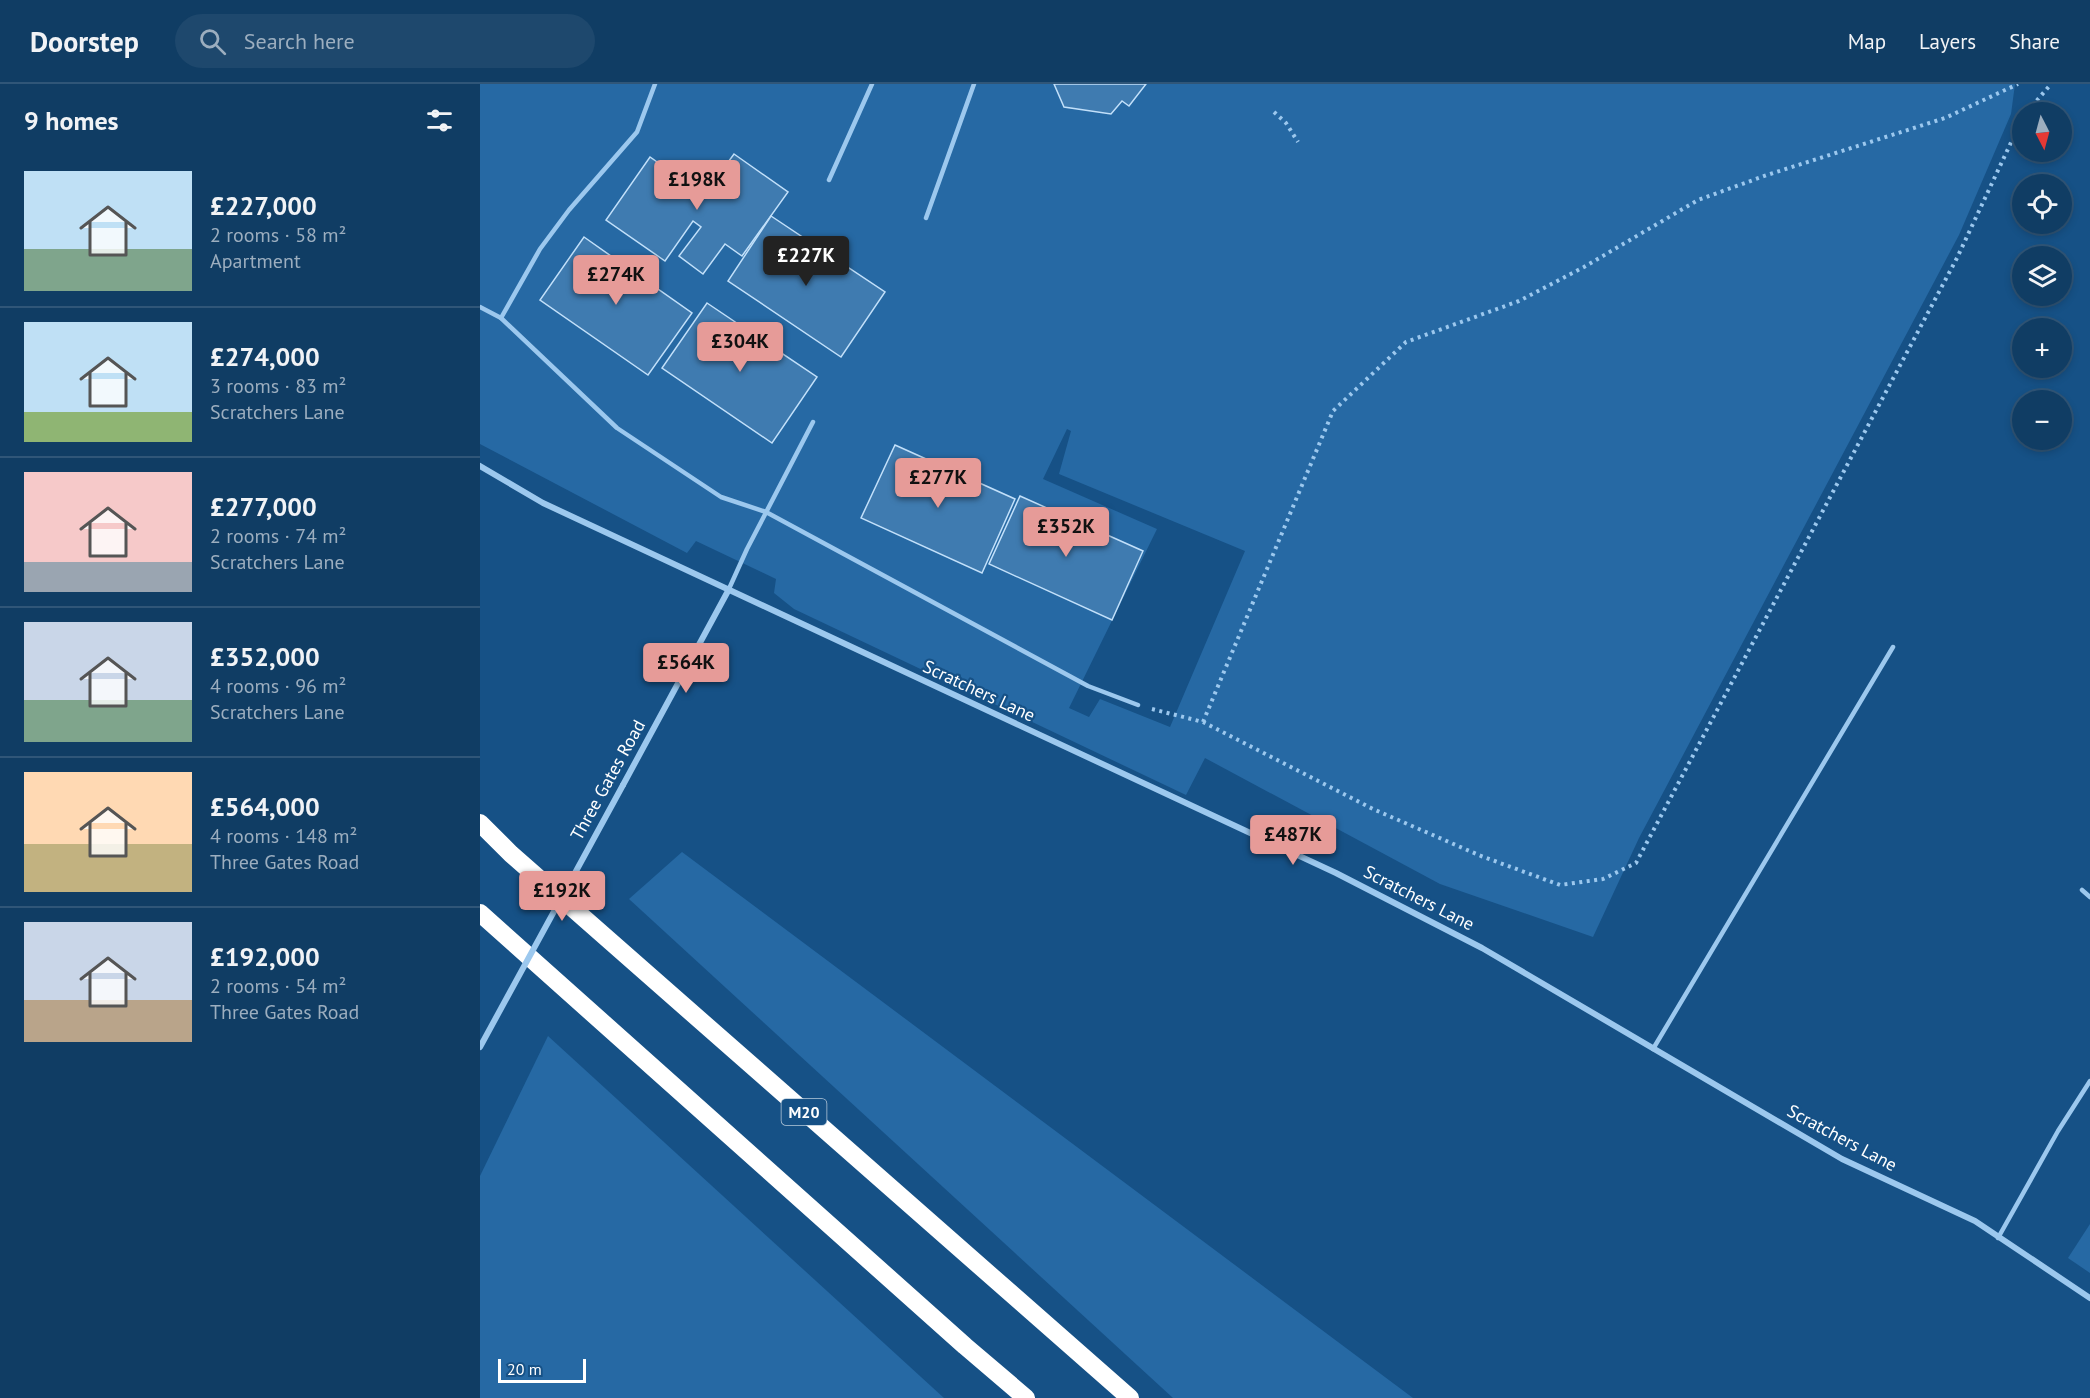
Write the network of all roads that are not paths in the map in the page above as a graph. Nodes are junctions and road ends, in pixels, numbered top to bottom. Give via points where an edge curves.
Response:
1 (655, 84) edge
2 (872, 84) edge
3 (974, 84) edge
4 (829, 180) dead end
5 (926, 218) dead end
6 (480, 307) edge
7 (501, 318) junction
8 (813, 422) dead end
9 (480, 466) edge
10 (766, 512) junction
11 (728, 591) junction
12 (1893, 647) dead end
13 (1138, 705) road end
14 (480, 823) edge
15 (2082, 891) dead end
16 (2090, 897) edge
17 (480, 913) edge
18 (480, 1047) edge
19 (1653, 1048) junction
20 (2090, 1081) edge
21 (1998, 1238) junction
22 (2090, 1299) edge
23 (1026, 1398) edge
24 (1131, 1398) edge

1 - 7 lane via 637,132 540,249
2 - 4 lane
3 - 5 lane
6 - 7 lane
7 - 10 lane via 617,428 721,496
8 - 10 lane
9 - 11 street, Scratchers Lane via 543,503
10 - 11 lane
10 - 13 lane via 1088,686
11 - 18 street, Three Gates Road, bridge
11 - 19 street, Scratchers Lane via 1336,873 1482,948
12 - 19 lane
14 - 24 highway, M20
15 - 16 lane
17 - 23 highway
19 - 21 street, Scratchers Lane via 1842,1159 1975,1221
20 - 21 lane
21 - 22 street, Scratchers Lane

